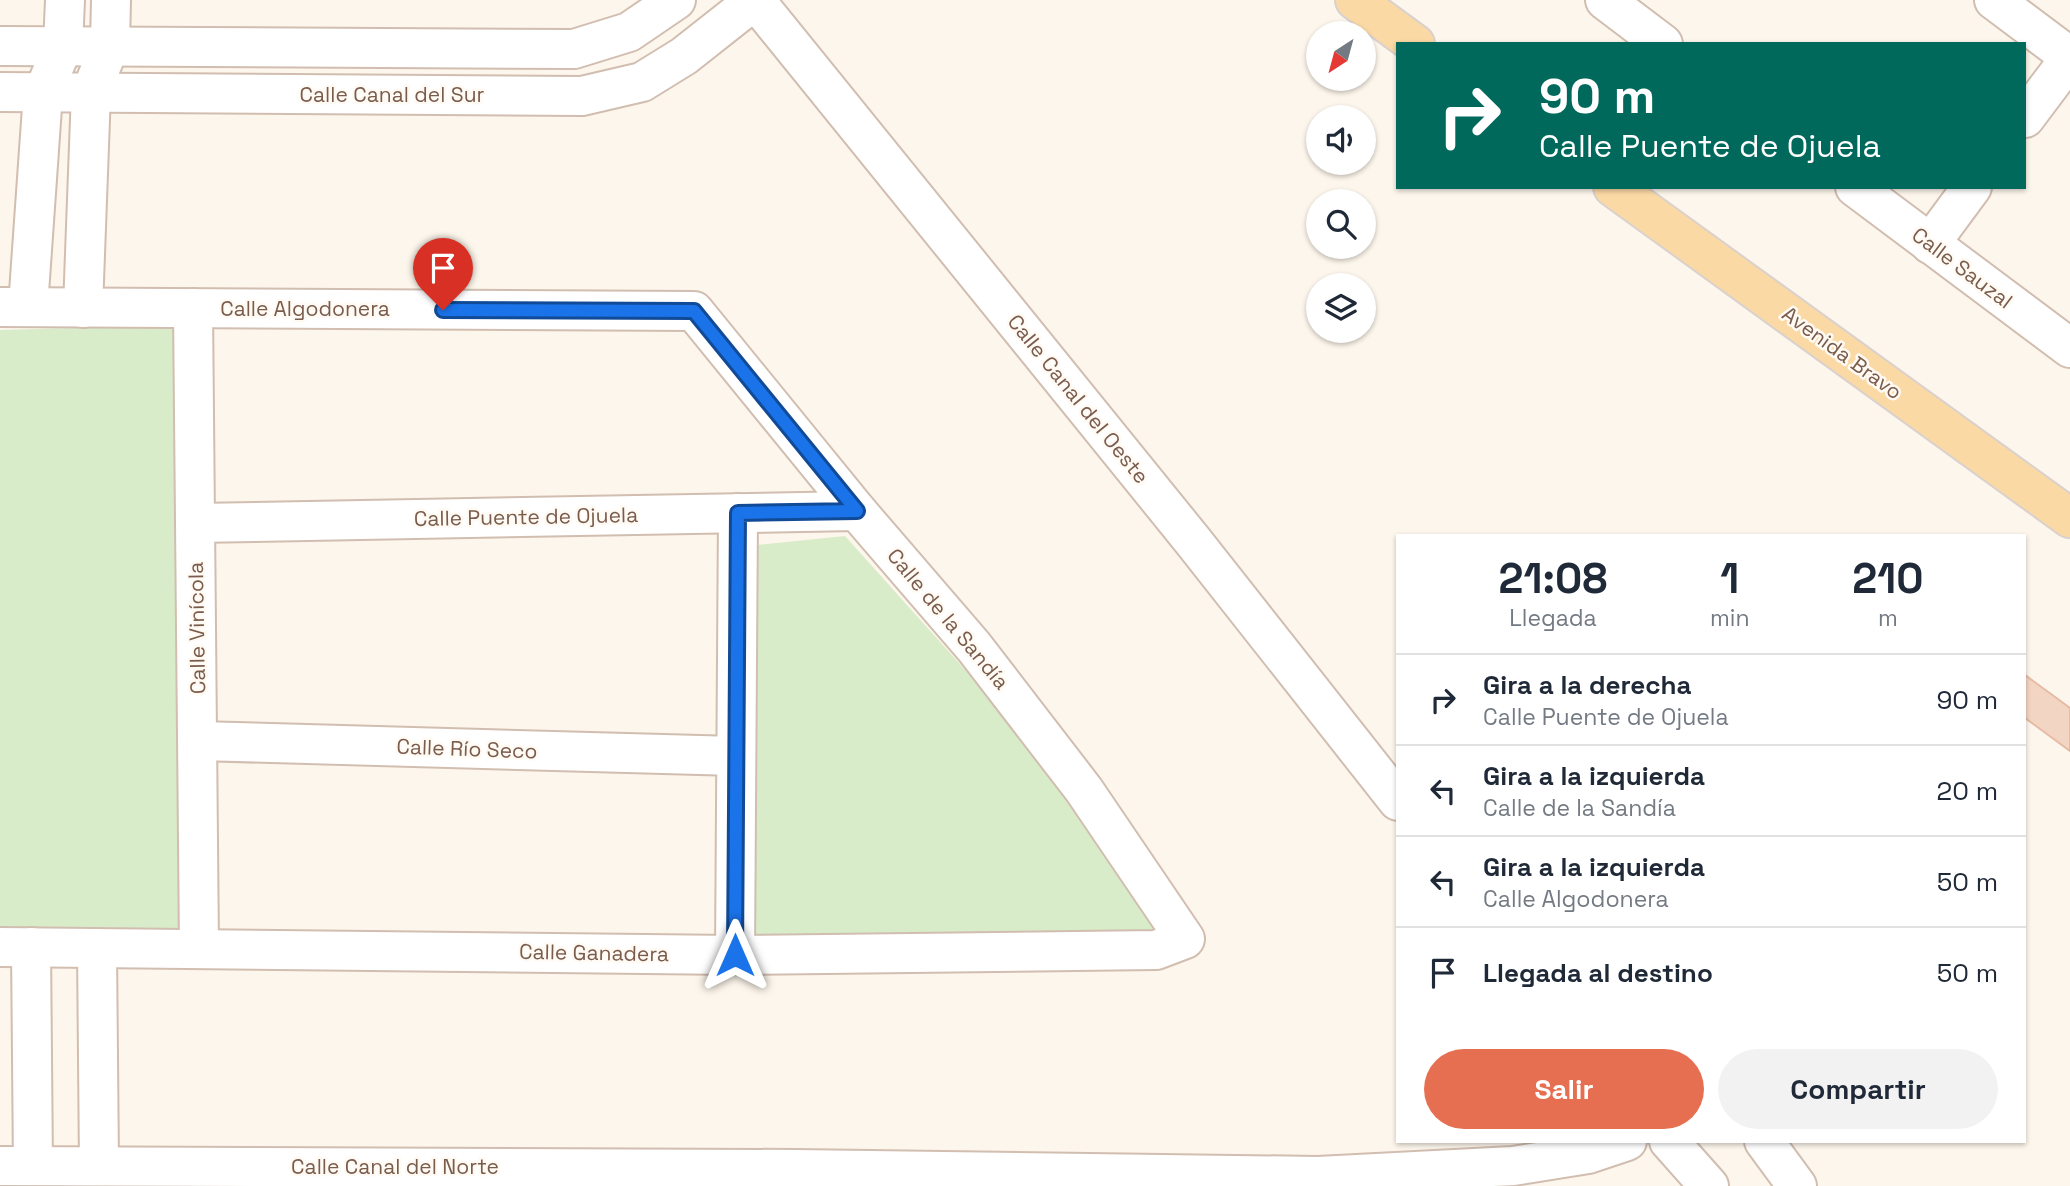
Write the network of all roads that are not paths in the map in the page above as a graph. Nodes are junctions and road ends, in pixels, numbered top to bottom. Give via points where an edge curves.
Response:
1 (65, 0) edge
2 (111, 0) edge
3 (676, 0) edge
4 (755, 0) edge
5 (1355, 0) edge
6 (1605, 0) edge
7 (1994, 0) edge
8 (1412, 42) edge
9 (1660, 42) edge
10 (110, 45) junction
11 (0, 46) edge
12 (63, 46) junction
13 (2070, 58) edge
14 (0, 92) edge
15 (91, 92) junction
16 (43, 93) junction
17 (2026, 117) edge
18 (1616, 189) edge
19 (1858, 189) edge
20 (1970, 189) edge
21 (1930, 243) junction
22 (14, 307) edge
23 (83, 308) junction
24 (193, 308) junction
25 (694, 311) joint
26 (2070, 348) edge
27 (857, 511) junction
28 (738, 513) junction
29 (2070, 518) edge
30 (195, 523) junction
31 (198, 741) junction
32 (736, 756) junction
33 (1396, 798) edge
34 (1185, 939) joint
35 (15, 947) edge
36 (97, 948) junction
37 (200, 948) junction
38 (735, 955) junction
39 (1621, 1143) edge
40 (1671, 1143) edge
41 (1765, 1143) edge
42 (16, 1166) edge
43 (99, 1166) junction
44 (1709, 1186) edge
45 (1797, 1186) edge

1 - 12 street
2 - 10 street
3 - 10 street via 629,32 574,49
4 - 15 street, Calle Canal del Sur via 684,56 642,82 582,96
4 - 33 street, Calle Canal del Oeste
5 - 8 main road
6 - 9 street
7 - 13 street
10 - 12 street
10 - 15 street
11 - 12 street
12 - 16 street
13 - 17 street
14 - 16 street, Calle Canal del Sur
15 - 16 street, Calle Canal del Sur
15 - 23 street
16 - 22 street
18 - 29 main road, Avenida Bravo
19 - 21 street, Calle Sauzal
20 - 21 street
21 - 26 street, Calle Sauzal
22 - 23 street, Calle Algodonera
23 - 24 street, Calle Algodonera
24 - 25 street, Calle Algodonera
24 - 30 street, Calle Vinícola
25 - 27 street, Calle de la Sandía
27 - 28 street, Calle Puente de Ojuela
27 - 34 street, Calle de la Sandía via 974,647 1084,790
28 - 30 street, Calle Puente de Ojuela
28 - 32 street
30 - 31 street, Calle Vinícola
31 - 32 street, Calle Río Seco
31 - 37 street, Calle Vinícola
32 - 38 street
34 - 38 street, Calle Ganadera via 1156,950
35 - 36 street, Calle Ganadera
35 - 42 street
36 - 37 street, Calle Ganadera
36 - 43 street
37 - 38 street, Calle Ganadera
39 - 43 street, Calle Canal del Norte via 1588,1154 1513,1166 1318,1176
40 - 44 street
41 - 45 street
42 - 43 street, Calle Canal del Norte

